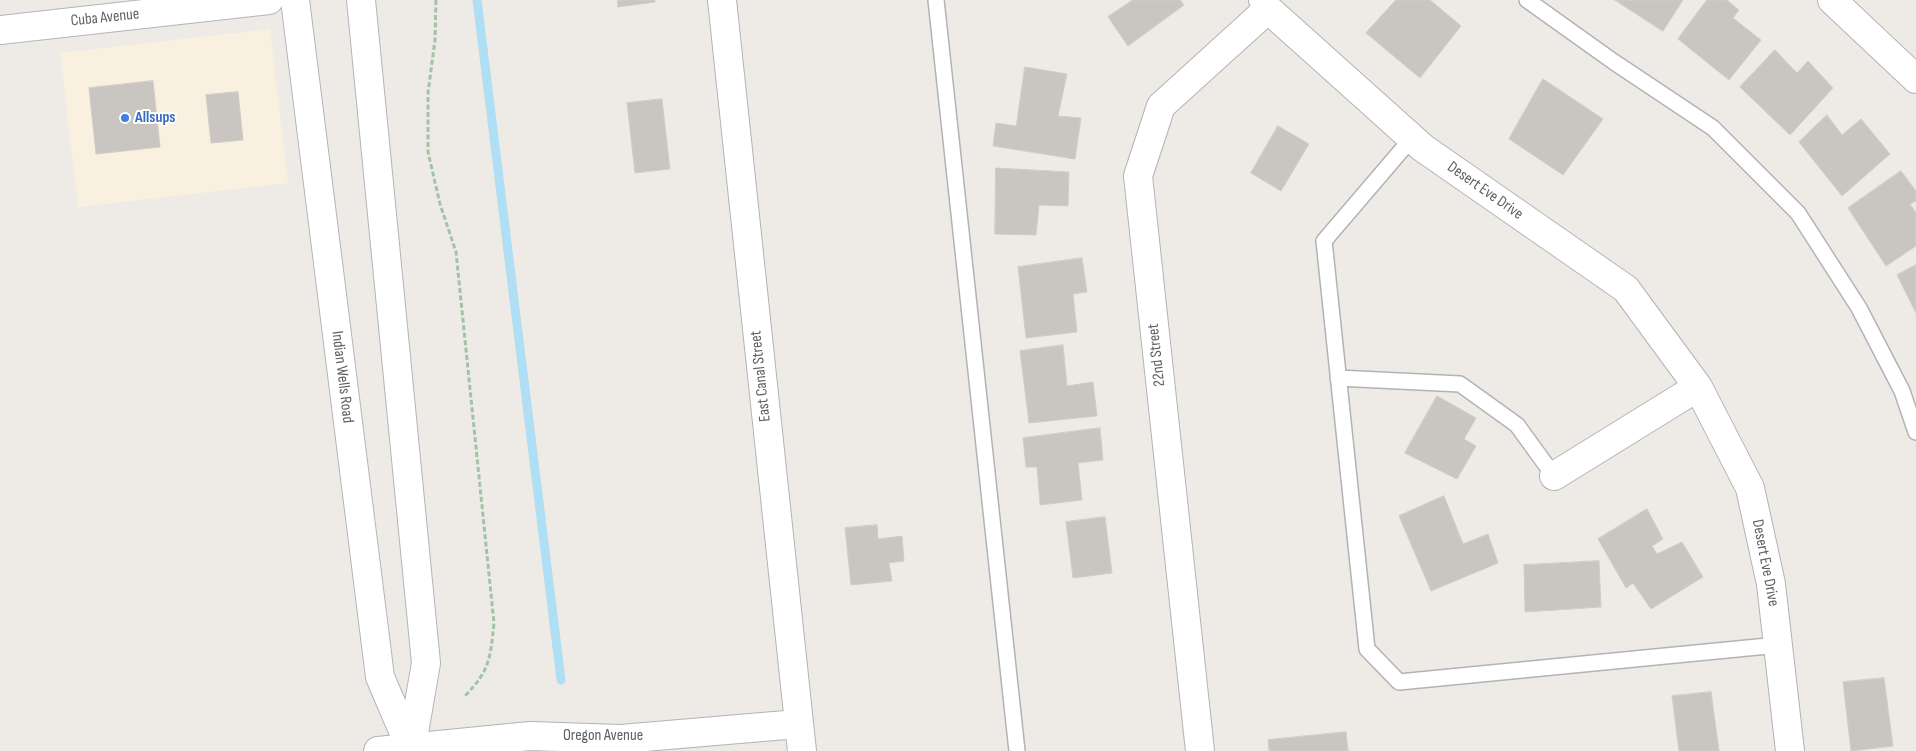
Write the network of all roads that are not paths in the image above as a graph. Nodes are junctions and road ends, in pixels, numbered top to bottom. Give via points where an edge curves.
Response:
1 (269, 0) edge
2 (295, 0) edge
3 (361, 0) edge
4 (722, 0) edge
5 (936, 0) edge
6 (1527, 0) edge
7 (1832, 0) edge
8 (1265, 4) edge
9 (0, 30) edge
10 (1916, 79) edge
11 (1412, 138) junction
12 (1338, 378) junction
13 (1698, 387) junction
14 (1916, 432) edge
15 (1554, 476) joint
16 (1778, 645) junction
17 (798, 724) junction
18 (602, 745) edge
19 (411, 749) edge
20 (378, 751) edge
21 (802, 751) edge
22 (1017, 751) edge
23 (1200, 751) edge
24 (1790, 751) edge

1 - 9 street, Cuba Avenue
2 - 19 street, Indian Wells Road via 380,677
3 - 19 street via 426,662
4 - 17 street, East Canal Street
5 - 22 lane
6 - 14 lane via 1713,128 1798,213 1863,316 1902,391
7 - 10 street
8 - 11 street, Desert Eve Drive
8 - 23 street, 22nd Street via 1161,106 1138,176
11 - 12 lane via 1324,241
11 - 13 street, Desert Eve Drive via 1626,289
12 - 15 lane via 1460,384 1517,425
12 - 16 lane via 1367,649 1399,682
13 - 15 street
13 - 16 street, Desert Eve Drive via 1750,488 1772,584
16 - 24 street, Desert Eve Drive
17 - 18 street, Oregon Avenue via 621,739
17 - 21 street, East Canal Street
18 - 19 street, Oregon Avenue via 530,736
19 - 20 street, Oregon Avenue

